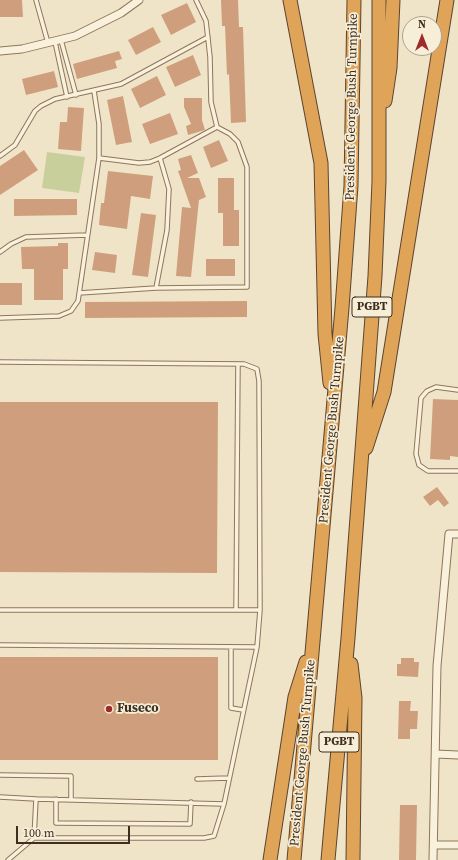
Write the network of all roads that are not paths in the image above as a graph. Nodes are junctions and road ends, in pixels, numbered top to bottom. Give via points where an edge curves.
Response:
1 (36, 0) edge
2 (138, 0) edge
3 (196, 0) edge
4 (290, 0) edge
5 (354, 0) edge
6 (379, 0) edge
7 (393, 0) edge
8 (447, 0) edge
9 (208, 36) junction
10 (55, 42) junction
11 (0, 51) edge
12 (94, 90) junction
13 (76, 95) junction
14 (67, 97) junction
15 (217, 127) junction
16 (379, 140) junction
17 (0, 156) edge
18 (99, 158) junction
19 (160, 158) junction
20 (87, 235) junction
21 (0, 252) edge
22 (156, 288) junction
23 (79, 293) junction
24 (0, 318) edge
25 (0, 362) edge
26 (238, 364) junction
27 (458, 390) edge
28 (333, 413) junction
29 (458, 471) edge
30 (360, 473) junction
31 (458, 534) edge
32 (0, 610) edge
33 (236, 610) junction
34 (260, 610) junction
35 (314, 638) junction
36 (348, 638) junction
37 (0, 645) edge
38 (231, 647) junction
39 (258, 647) junction
40 (243, 710) junction
41 (436, 754) junction
42 (458, 755) edge
43 (0, 775) edge
44 (229, 778) junction
45 (198, 779) dead end
46 (0, 797) edge
47 (36, 798) junction
48 (56, 799) junction
49 (71, 799) junction
50 (191, 802) junction
51 (224, 804) junction
52 (34, 838) junction
53 (434, 845) junction
54 (458, 845) edge
55 (8, 860) edge
56 (270, 860) edge
57 (294, 860) edge
58 (328, 860) edge
59 (353, 860) edge
60 (433, 860) edge

1 - 10 lane
2 - 10 street via 121,13 75,36
3 - 9 lane via 206,21
4 - 28 highway via 321,163 325,334
5 - 28 highway, President George Bush Turnpike / PGBT via 352,165
6 - 16 highway, President George Bush Turnpike / PGBT
7 - 16 highway via 389,79
8 - 30 highway via 384,392
9 - 12 lane via 121,84
9 - 15 lane via 211,102
10 - 11 street
10 - 13 lane
10 - 14 lane
12 - 13 lane
12 - 18 lane via 99,124
13 - 14 lane
14 - 17 lane via 55,99 35,111 15,145
15 - 19 lane
15 - 22 lane via 238,142 247,167 247,287
16 - 30 highway, President George Bush Turnpike / PGBT via 375,262
18 - 19 lane via 140,163
18 - 20 lane
19 - 22 lane via 169,189 166,237
20 - 21 lane via 26,237
20 - 23 lane
22 - 23 lane
23 - 24 lane via 78,301 71,311 59,316
25 - 26 lane
26 - 33 lane
26 - 34 lane via 256,369 259,381
27 - 29 lane via 436,387 426,391 421,398 416,454 418,466 428,471
28 - 35 highway, President George Bush Turnpike / PGBT
30 - 36 highway, President George Bush Turnpike / PGBT
31 - 41 street via 449,534 437,666
32 - 33 lane
33 - 34 lane
34 - 39 lane
35 - 56 highway via 296,697
35 - 57 highway, President George Bush Turnpike / PGBT
36 - 58 highway, President George Bush Turnpike / PGBT
36 - 59 highway via 355,698
37 - 38 lane
38 - 39 lane
38 - 40 lane via 231,708
39 - 40 lane
40 - 44 lane
41 - 42 street
41 - 53 street
43 - 49 lane via 71,776
44 - 45 lane
44 - 51 lane
46 - 47 lane
47 - 48 lane
47 - 52 lane
48 - 49 lane
48 - 50 lane via 56,823 190,824
49 - 50 lane
50 - 51 lane
51 - 52 lane via 214,836 204,838
52 - 55 lane
53 - 54 street
53 - 60 street

